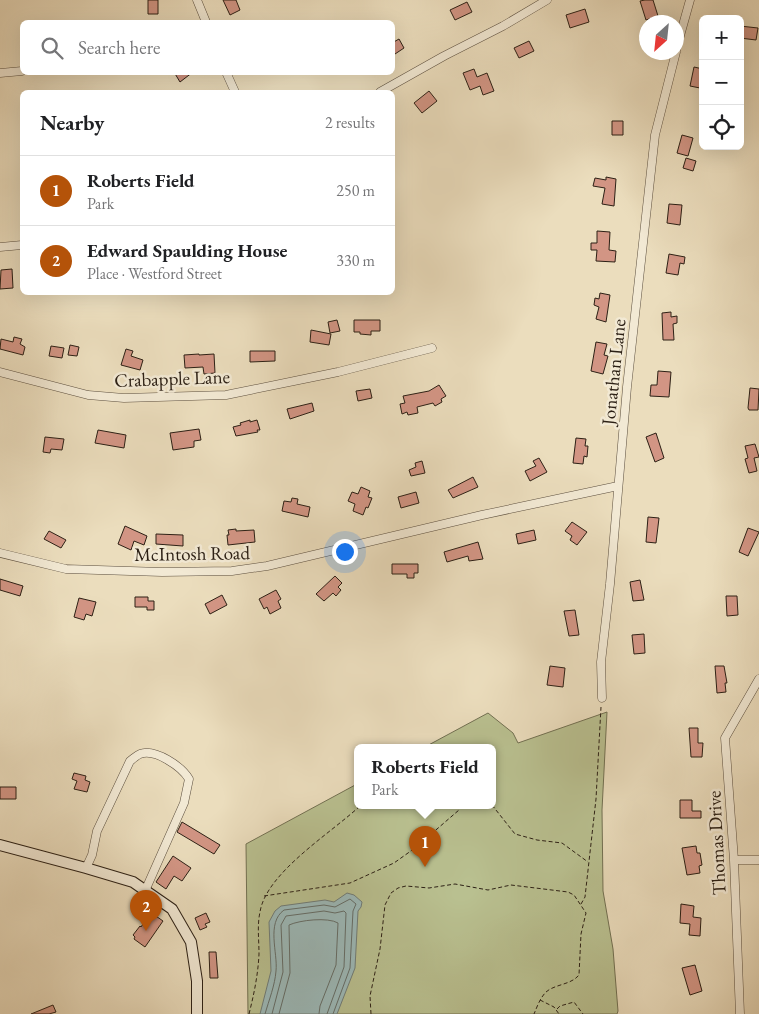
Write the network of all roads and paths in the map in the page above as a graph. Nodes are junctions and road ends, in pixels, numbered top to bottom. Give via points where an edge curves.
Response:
1 (197, 0) edge
2 (546, 0) edge
3 (690, 0) edge
4 (205, 20) edge
5 (684, 22) edge
6 (674, 60) edge
7 (20, 71) edge
8 (0, 73) edge
9 (227, 75) edge
10 (234, 90) edge
11 (384, 90) edge
12 (20, 245) edge
13 (0, 247) edge
14 (432, 348) dead end
15 (0, 372) edge
16 (618, 486) junction
17 (0, 553) edge
18 (759, 679) edge
19 (602, 698) joint
20 (357, 809) edge
21 (459, 809) edge
22 (495, 809) edge
23 (0, 845) edge
24 (734, 860) junction
25 (759, 860) edge
26 (589, 863) junction
27 (86, 868) junction
28 (146, 891) junction
29 (264, 896) junction
30 (581, 904) junction
31 (540, 1000) junction
32 (557, 1009) junction
33 (197, 1014) edge
34 (249, 1014) edge
35 (371, 1014) edge
36 (534, 1014) edge
37 (559, 1014) edge
38 (583, 1014) edge
39 (740, 1014) edge

1 - 4 street
2 - 11 street
3 - 5 street, Jonathan Lane
6 - 16 street, Jonathan Lane via 655,135
7 - 8 street
9 - 10 street
12 - 13 street
14 - 15 street, Crabapple Lane via 226,396 124,398 88,395
16 - 17 street, McIntosh Road via 267,566 232,571 66,569
16 - 19 street, Jonathan Lane via 601,662
18 - 24 street, Thomas Drive via 725,738
19 - 26 path
20 - 29 path via 279,876
21 - 29 path via 394,863 350,883
22 - 26 path via 515,834 562,843
23 - 27 main road
24 - 25 street
24 - 39 street, Thomas Drive
26 - 30 path via 585,897
27 - 28 main road via 133,882
27 - 28 street via 97,831 130,761 141,754 152,753 184,770 189,779 184,803
28 - 33 main road via 172,909 190,942
29 - 34 path via 260,913 256,990
30 - 31 path via 586,916 581,934 579,975 575,980 552,988
30 - 35 path via 568,892 511,885 488,890 454,884 398,888 385,904 370,996
31 - 32 path
31 - 36 path
32 - 37 path
32 - 38 path via 574,1002

